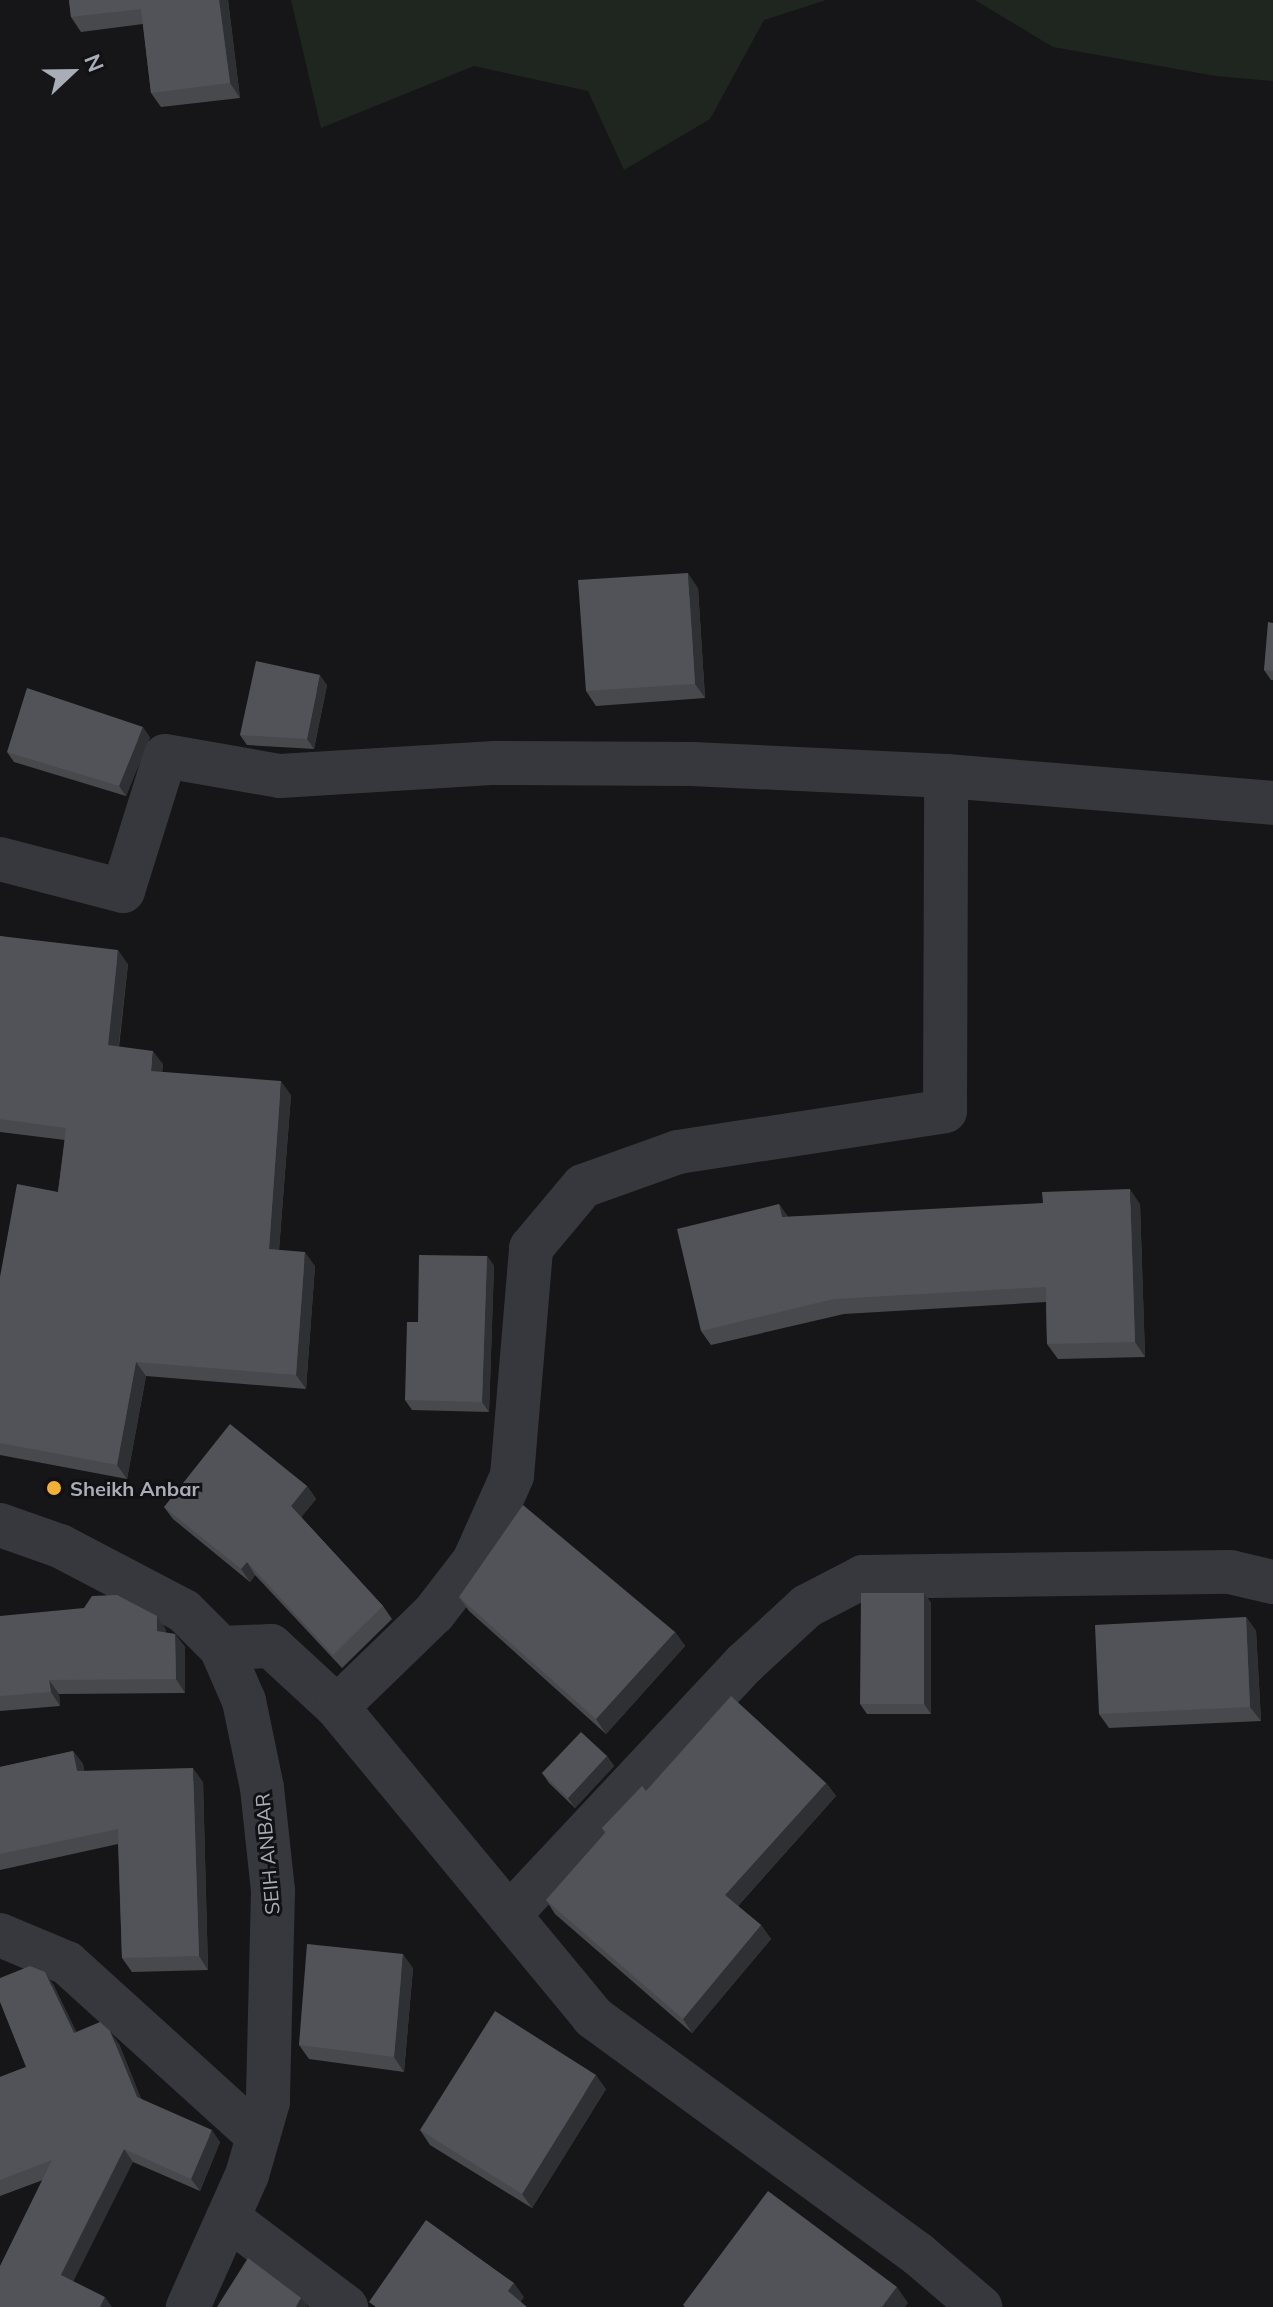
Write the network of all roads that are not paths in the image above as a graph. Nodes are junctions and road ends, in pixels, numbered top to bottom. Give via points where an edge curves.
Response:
1 (946, 776) junction
2 (1273, 803) edge
3 (0, 859) edge
4 (0, 1525) edge
5 (1273, 1582) edge
6 (221, 1648) junction
7 (337, 1707) junction
8 (509, 1915) junction
9 (0, 1935) edge
10 (258, 2136) junction
11 (228, 2218) junction
12 (188, 2307) edge
13 (346, 2307) edge
14 (980, 2307) edge

1 - 2 street
1 - 3 street via 692,764 495,763 280,776 165,756 123,891
1 - 7 street via 945,1111 678,1152 583,1186 531,1248 512,1476 474,1561 434,1613
4 - 6 street, SEIH ANBAR via 60,1546 144,1587 184,1611
5 - 8 street via 1230,1572 863,1577 807,1606 745,1663
6 - 7 street via 271,1646
6 - 10 street, SEIH ANBAR via 244,1701 262,1788 273,1891 273,2033 268,2102
7 - 8 street
8 - 14 street via 593,2017 918,2254
9 - 10 street via 67,1963
10 - 11 street, SEIH ANBAR
11 - 12 street, SEIH ANBAR
11 - 13 street

